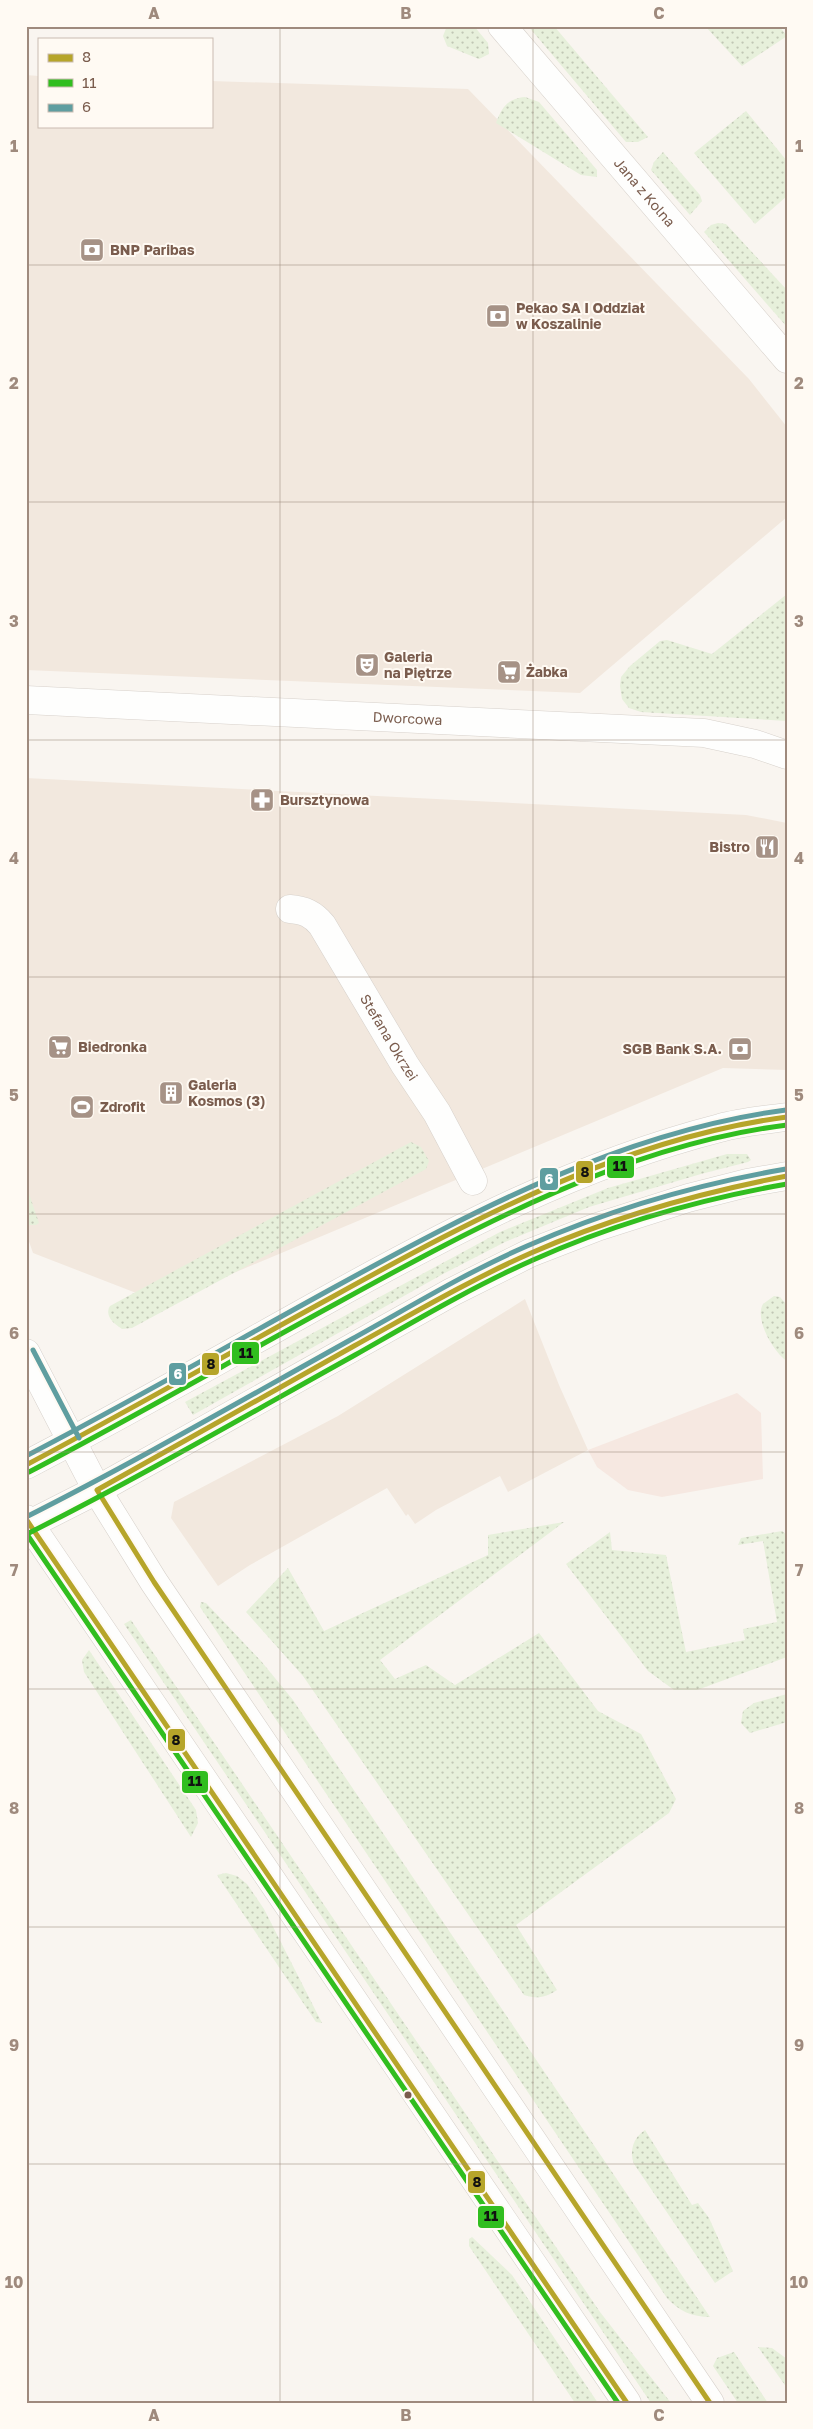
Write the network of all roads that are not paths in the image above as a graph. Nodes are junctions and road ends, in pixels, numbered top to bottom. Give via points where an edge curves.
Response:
1 (502, 26) edge
2 (787, 359) edge
3 (26, 700) edge
4 (787, 755) edge
5 (290, 909) dead end
6 (787, 1117) edge
7 (787, 1176) edge
8 (474, 1181) dead end
9 (26, 1353) edge
10 (72, 1441) junction
11 (26, 1465) edge
12 (97, 1490) junction
13 (28, 1523) edge
14 (627, 2403) edge
15 (710, 2403) edge

1 - 2 street, Jana z Kolna
3 - 4 street, Dworcowa via 704,733
5 - 8 street, Stefana Okrzei via 304,910 322,925 404,1065 437,1113
6 - 10 street via 722,1127 662,1145 490,1213 411,1253
7 - 12 street via 747,1182 688,1198 597,1227 530,1253 452,1292
9 - 10 street
10 - 11 street
10 - 12 street
12 - 13 street
12 - 15 street via 154,1582
13 - 14 street

